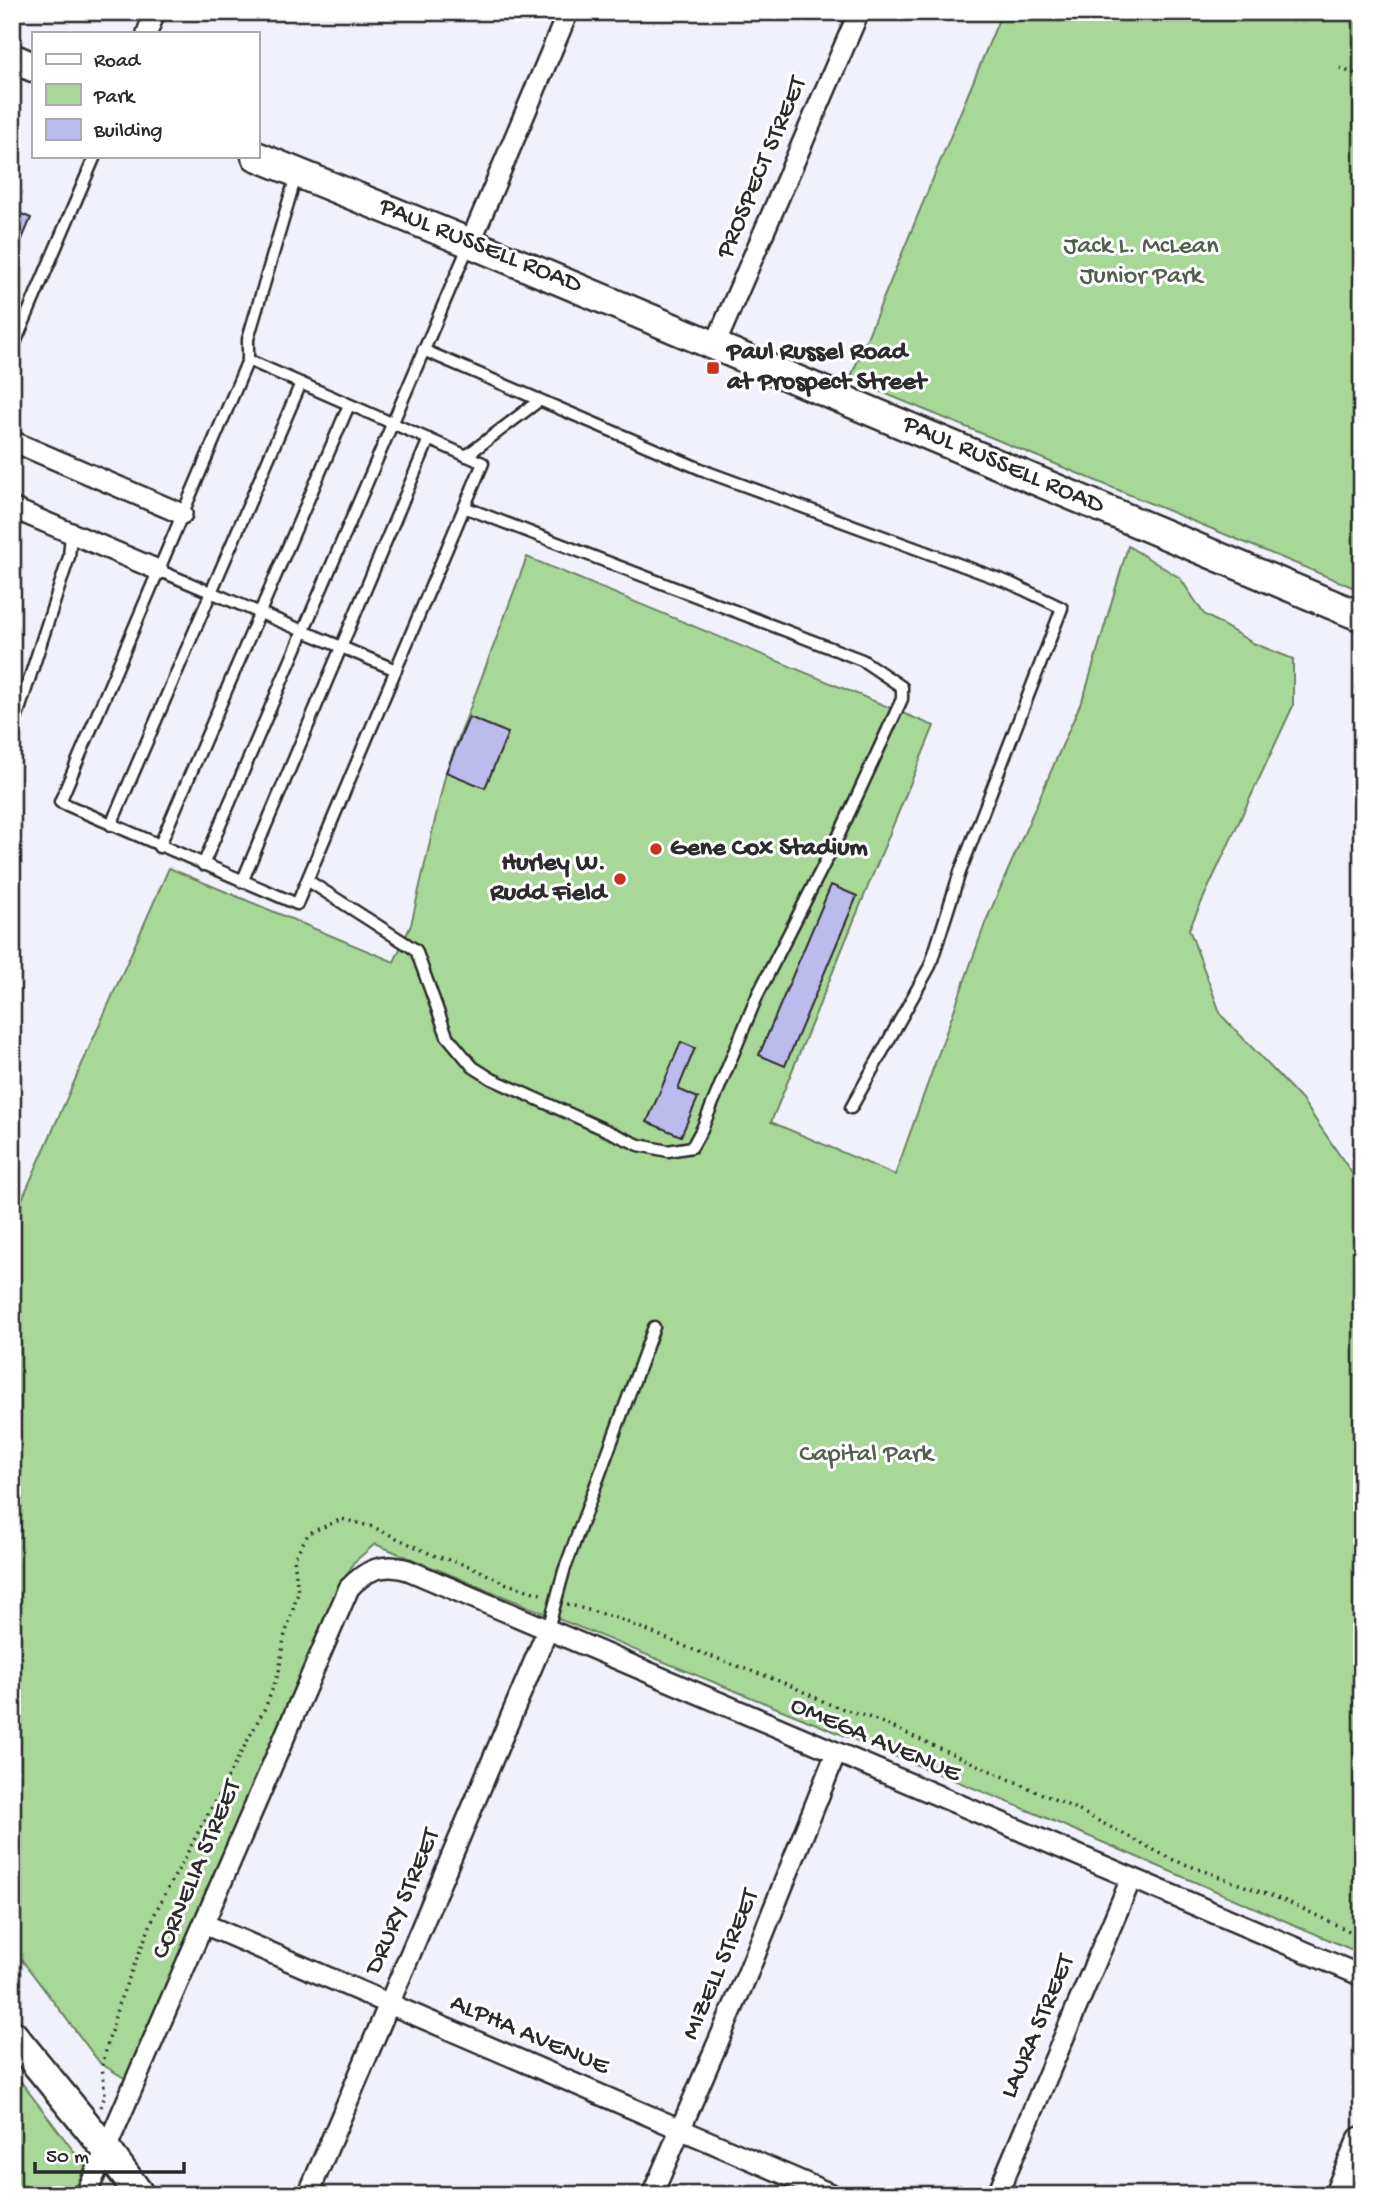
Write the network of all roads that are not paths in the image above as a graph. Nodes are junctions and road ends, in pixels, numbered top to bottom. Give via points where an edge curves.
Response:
1 (155, 12) edge
2 (568, 12) edge
3 (859, 12) edge
4 (146, 32) edge
5 (12, 58) edge
6 (32, 66) edge
7 (259, 157) edge
8 (93, 158) edge
9 (297, 172) junction
10 (470, 243) junction
11 (716, 345) junction
12 (12, 350) edge
13 (423, 350) junction
14 (248, 360) junction
15 (301, 383) junction
16 (540, 400) junction
17 (349, 405) junction
18 (392, 423) junction
19 (429, 439) junction
20 (12, 441) edge
21 (466, 456) junction
22 (464, 507) junction
23 (12, 508) edge
24 (182, 514) junction
25 (71, 533) junction
26 (158, 569) junction
27 (211, 592) junction
28 (260, 612) junction
29 (1362, 617) edge
30 (302, 630) junction
31 (341, 647) junction
32 (396, 670) junction
33 (12, 732) edge
34 (111, 825) junction
35 (159, 847) junction
36 (203, 865) junction
37 (307, 880) junction
38 (242, 882) junction
39 (850, 1108) dead end
40 (654, 1327) dead end
41 (367, 1572) joint
42 (548, 1629) junction
43 (836, 1753) junction
44 (1130, 1879) junction
45 (204, 1924) junction
46 (1362, 1976) edge
47 (389, 2005) junction
48 (12, 2034) edge
49 (680, 2129) junction
50 (99, 2141) junction
51 (1362, 2141) edge
52 (86, 2195) edge
53 (140, 2195) edge
54 (308, 2195) edge
55 (652, 2195) edge
56 (833, 2195) edge
57 (997, 2195) edge
58 (1339, 2195) edge

1 - 4 street
2 - 10 street
3 - 11 street, PROSPECT STREET
5 - 6 street
7 - 9 street, PAUL RUSSELL ROAD
8 - 12 lane
9 - 10 street, PAUL RUSSELL ROAD
9 - 14 lane via 248,339
10 - 11 street, PAUL RUSSELL ROAD
10 - 13 lane
11 - 29 street, PAUL RUSSELL ROAD
13 - 16 lane
13 - 18 lane
14 - 15 lane
14 - 24 lane
15 - 17 lane
15 - 27 lane
16 - 21 lane
16 - 39 lane via 710,473 1010,583 1062,608 960,872 930,966
17 - 18 lane
17 - 28 lane
18 - 19 lane
18 - 30 lane
19 - 21 lane
19 - 31 lane
20 - 24 street
21 - 22 lane via 483,463
22 - 32 lane
22 - 37 lane via 862,660 902,687 902,699 758,994 692,1147 668,1151 639,1145 472,1067 447,1036 416,950
23 - 25 street
24 - 26 lane
25 - 26 street
25 - 33 lane via 69,557
26 - 27 lane
26 - 34 lane via 60,802
27 - 28 lane
27 - 34 lane
28 - 30 lane
28 - 35 lane
30 - 31 lane
30 - 36 lane
31 - 32 lane
31 - 38 lane
32 - 37 lane
34 - 35 lane
35 - 36 lane
36 - 38 lane
37 - 38 lane via 297,905
40 - 42 lane via 564,1571
41 - 42 street, OMEGA AVENUE via 401,1567
41 - 45 street, CORNELIA STREET via 349,1588
42 - 43 street, OMEGA AVENUE
42 - 47 street, DRURY STREET
43 - 44 street, OMEGA AVENUE
43 - 49 street, MIZELL STREET
44 - 46 street, OMEGA AVENUE
44 - 57 street, LAURA STREET
45 - 47 street, ALPHA AVENUE
45 - 50 street, CORNELIA STREET
47 - 49 street, ALPHA AVENUE
47 - 54 street, DRURY STREET
48 - 50 street
49 - 55 street, MIZELL STREET
49 - 56 street, ALPHA AVENUE
50 - 52 street, CORNELIA STREET
50 - 53 street
51 - 58 street

